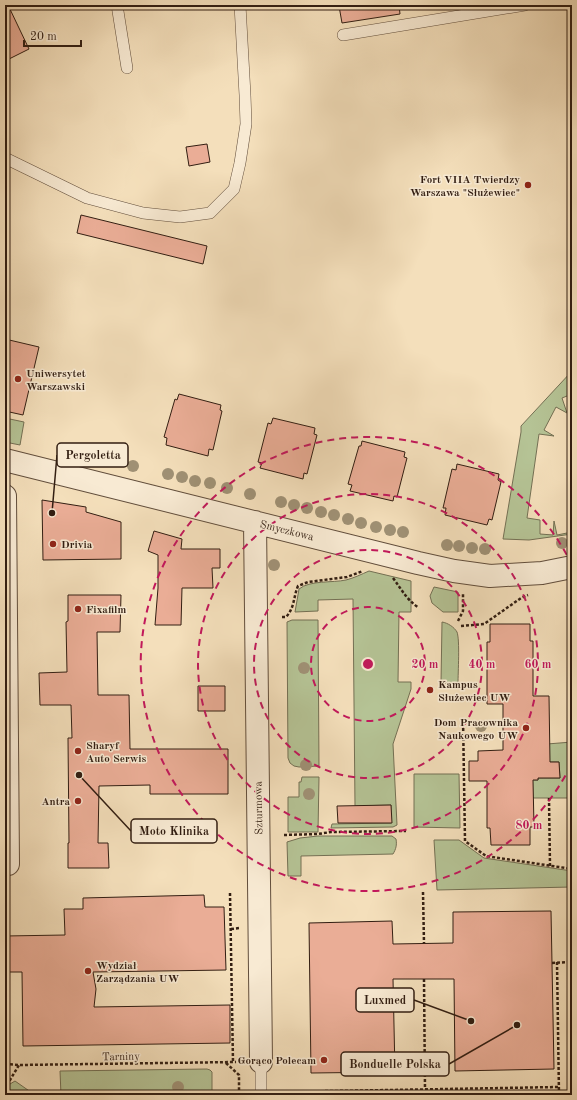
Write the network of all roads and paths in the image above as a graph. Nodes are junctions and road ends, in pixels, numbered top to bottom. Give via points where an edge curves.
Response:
1 (118, 5) edge
2 (240, 5) edge
3 (525, 5) edge
4 (342, 35) dead end
5 (127, 68) dead end
6 (5, 158) edge
7 (7, 460) edge
8 (5, 486) edge
9 (5, 496) edge
10 (255, 522) junction
11 (572, 566) edge
12 (369, 568) dead end
13 (392, 577) dead end
14 (462, 590) dead end
15 (532, 593) dead end
16 (419, 608) dead end
17 (282, 617) dead end
18 (458, 621) dead end
19 (461, 626) dead end
20 (462, 718) dead end
21 (548, 798) dead end
22 (406, 831) dead end
23 (284, 835) dead end
24 (8, 864) dead end
25 (550, 866) junction
26 (572, 869) edge
27 (424, 892) dead end
28 (230, 893) dead end
29 (231, 928) junction
30 (235, 928) dead end
31 (424, 943) dead end
32 (557, 962) junction
33 (572, 962) edge
34 (552, 963) dead end
35 (424, 979) dead end
36 (225, 1062) junction
37 (261, 1062) joint
38 (5, 1064) edge
39 (19, 1065) junction
40 (5, 1083) edge
41 (559, 1086) junction
42 (425, 1089) junction
43 (351, 1090) junction
44 (272, 1092) dead end
45 (239, 1095) edge
46 (261, 1095) edge
47 (351, 1095) edge
48 (559, 1095) edge

1 - 5 lane
2 - 6 lane via 246,124 234,189 210,213 180,217 143,212 87,198
3 - 4 lane
7 - 8 street
7 - 10 street, Smyczkowa
9 - 24 street
10 - 11 street, Smyczkowa via 461,572 490,576 519,575
10 - 37 street, Szturmowa
12 - 17 path via 347,576 298,586 290,612 286,617
13 - 16 path
14 - 18 path via 463,611
15 - 19 path via 484,624
20 - 25 path via 465,841 486,856
21 - 25 path
22 - 23 path
25 - 26 path
27 - 31 path
28 - 29 path
29 - 30 path
29 - 36 path, Tarniny via 235,1062
32 - 33 path
32 - 34 path
32 - 41 path
35 - 42 path
36 - 39 path, Tarniny
36 - 45 path via 239,1075
37 - 46 lane, Szturmowa
38 - 39 path, Tarniny
39 - 40 path via 10,1080
41 - 42 path
41 - 48 path
42 - 43 path
43 - 44 path
43 - 47 path

